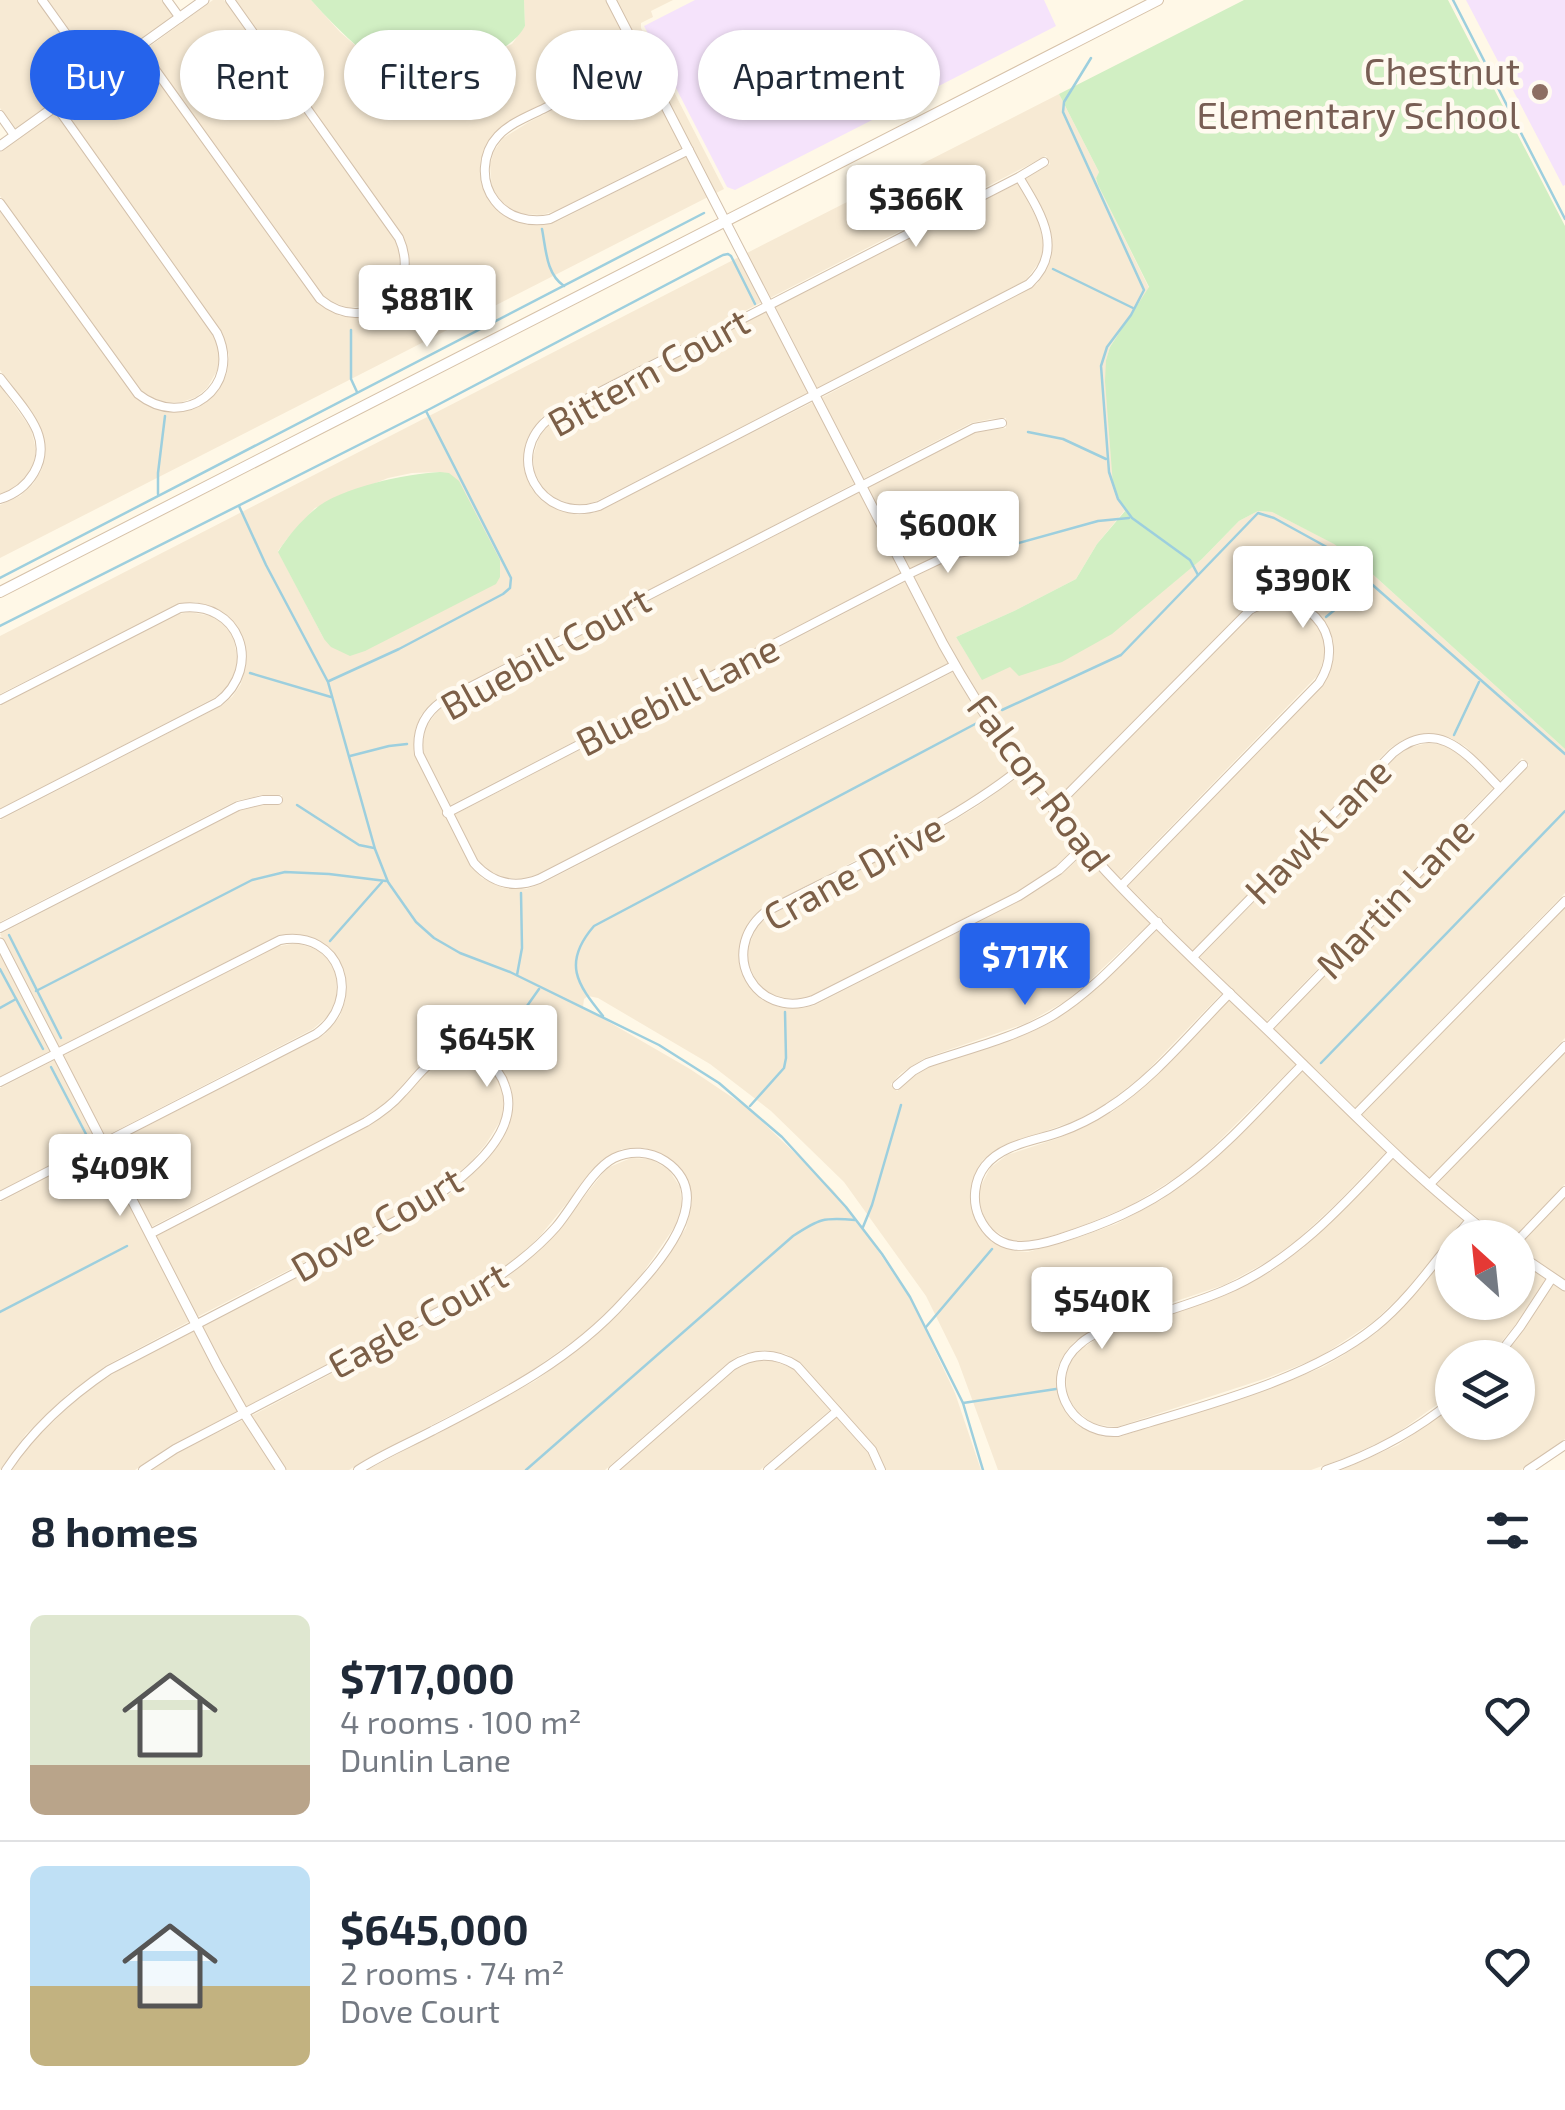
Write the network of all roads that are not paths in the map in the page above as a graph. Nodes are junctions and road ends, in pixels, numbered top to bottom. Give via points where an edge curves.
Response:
1 (42, 0) edge
2 (167, 0) edge
3 (204, 0) edge
4 (230, 0) edge
5 (611, 0) edge
6 (1158, 0) edge
7 (180, 18) junction
8 (64, 30) edge
9 (627, 30) edge
10 (160, 32) edge
11 (160, 75) edge
12 (536, 113) edge
13 (0, 115) edge
14 (36, 120) edge
15 (66, 120) edge
16 (674, 120) edge
17 (14, 136) junction
18 (0, 146) edge
19 (689, 150) junction
20 (1044, 162) dead end
21 (1019, 177) junction
22 (0, 203) edge
23 (726, 221) junction
24 (768, 304) junction
25 (0, 378) edge
26 (815, 395) junction
27 (1002, 423) dead end
28 (861, 486) junction
29 (0, 500) edge
30 (982, 549) dead end
31 (907, 575) junction
32 (0, 592) edge
33 (955, 665) junction
34 (0, 700) edge
35 (1522, 764) dead end
36 (1021, 768) junction
37 (1500, 788) junction
38 (278, 800) dead end
39 (1053, 809) junction
40 (447, 813) junction
41 (0, 814) edge
42 (1084, 846) junction
43 (1121, 886) junction
44 (1565, 900) edge
45 (1158, 922) junction
46 (0, 928) edge
47 (0, 943) edge
48 (1194, 957) junction
49 (1230, 993) junction
50 (1266, 1029) junction
51 (1565, 1046) edge
52 (56, 1053) junction
53 (1302, 1064) junction
54 (0, 1082) edge
55 (897, 1084) dead end
56 (1355, 1115) junction
57 (103, 1144) junction
58 (1392, 1152) junction
59 (1429, 1185) junction
60 (1565, 1191) edge
61 (0, 1196) edge
62 (1470, 1220) edge
63 (1535, 1222) edge
64 (150, 1234) junction
65 (1435, 1262) edge
66 (1535, 1266) edge
67 (1552, 1278) junction
68 (1565, 1286) edge
69 (196, 1323) junction
70 (1510, 1340) edge
71 (836, 1410) junction
72 (1435, 1413) edge
73 (244, 1414) junction
74 (1565, 1446) edge
75 (6, 1470) edge
76 (143, 1470) edge
77 (281, 1470) edge
78 (358, 1470) edge
79 (613, 1470) edge
80 (768, 1470) edge
81 (880, 1470) edge
82 (1326, 1470) edge
83 (1528, 1470) edge

1 - 8 street
2 - 7 street
3 - 7 street
4 - 11 street via 399,238 403,278 391,299 348,313 320,299
5 - 9 street, Falcon Road
6 - 23 main road
7 - 10 street
12 - 19 street via 500,134 485,164 492,197 528,220 557,216
13 - 17 street
14 - 17 street
15 - 22 street via 218,333 224,364 211,392 175,408 138,394
16 - 19 street, Falcon Road
17 - 18 street
19 - 23 street, Falcon Road
20 - 21 street, Bittern Court
21 - 24 street, Bittern Court
21 - 26 street, Bittern Court via 1048,238 1034,280
23 - 24 street, Falcon Road
23 - 32 main road
24 - 26 street, Falcon Road
24 - 26 street, Bittern Court via 545,422 528,456 535,486 564,508 592,508
25 - 29 street via 35,427 40,451 29,482
26 - 28 street, Falcon Road
27 - 28 street, Bluebill Court via 974,428
28 - 31 street, Falcon Road
28 - 40 street, Bluebill Court via 435,706 422,724 418,747
30 - 31 street, Bluebill Lane via 952,554
31 - 33 street, Falcon Road
31 - 40 street, Bluebill Lane
33 - 36 street, Falcon Road
33 - 40 street, Bluebill Court via 532,882 504,883 484,874
34 - 41 street via 180,608 220,616 242,648 236,682 218,702
35 - 37 street, Martin Lane
36 - 39 street, Falcon Road
36 - 42 street, Crane Drive via 942,822 764,913 743,947 754,986 779,1003 808,1002 1018,896
37 - 48 street, Hawk Lane via 1450,742 1405,744
37 - 50 street, Martin Lane
38 - 46 street via 238,806
39 - 42 street, Falcon Road
39 - 43 street via 1250,610 1286,602 1318,620 1329,648 1318,683
42 - 43 street, Falcon Road
43 - 45 street, Falcon Road
44 - 56 street
45 - 48 street, Falcon Road
45 - 55 street via 1058,1012 927,1063
47 - 52 street
48 - 49 street, Falcon Road
49 - 50 street, Falcon Road
49 - 53 street via 1118,1101 986,1164 975,1198 993,1236 1033,1246 1132,1211 1206,1160
50 - 53 street, Falcon Road
51 - 59 street
52 - 54 street
52 - 57 street
52 - 57 street via 280,940 312,942 336,964 341,1000 322,1030
53 - 56 street, Falcon Road
56 - 58 street, Falcon Road
57 - 61 street
57 - 64 street
58 - 59 street, Falcon Road
58 - 65 street via 1270,1266 1226,1290 1078,1345 1062,1371 1063,1396 1086,1426 1118,1432 1266,1384 1320,1362 1376,1326
59 - 62 street, Falcon Road
60 - 63 street
64 - 69 street
64 - 69 street, Dove Court via 366,1122 442,1056 475,1057 504,1082 506,1120 475,1166 444,1192
66 - 67 street
67 - 68 street
67 - 70 street
69 - 73 street
69 - 75 street, Dove Court via 90,1382
71 - 79 street via 791,1362 751,1357 732,1366
71 - 80 street
71 - 81 street via 872,1450
72 - 82 street via 1396,1440
73 - 76 street
73 - 77 street
73 - 78 street, Eagle Court via 492,1282 544,1240 610,1160 644,1153 677,1172 686,1194 682,1225 608,1318 533,1377
74 - 83 street

